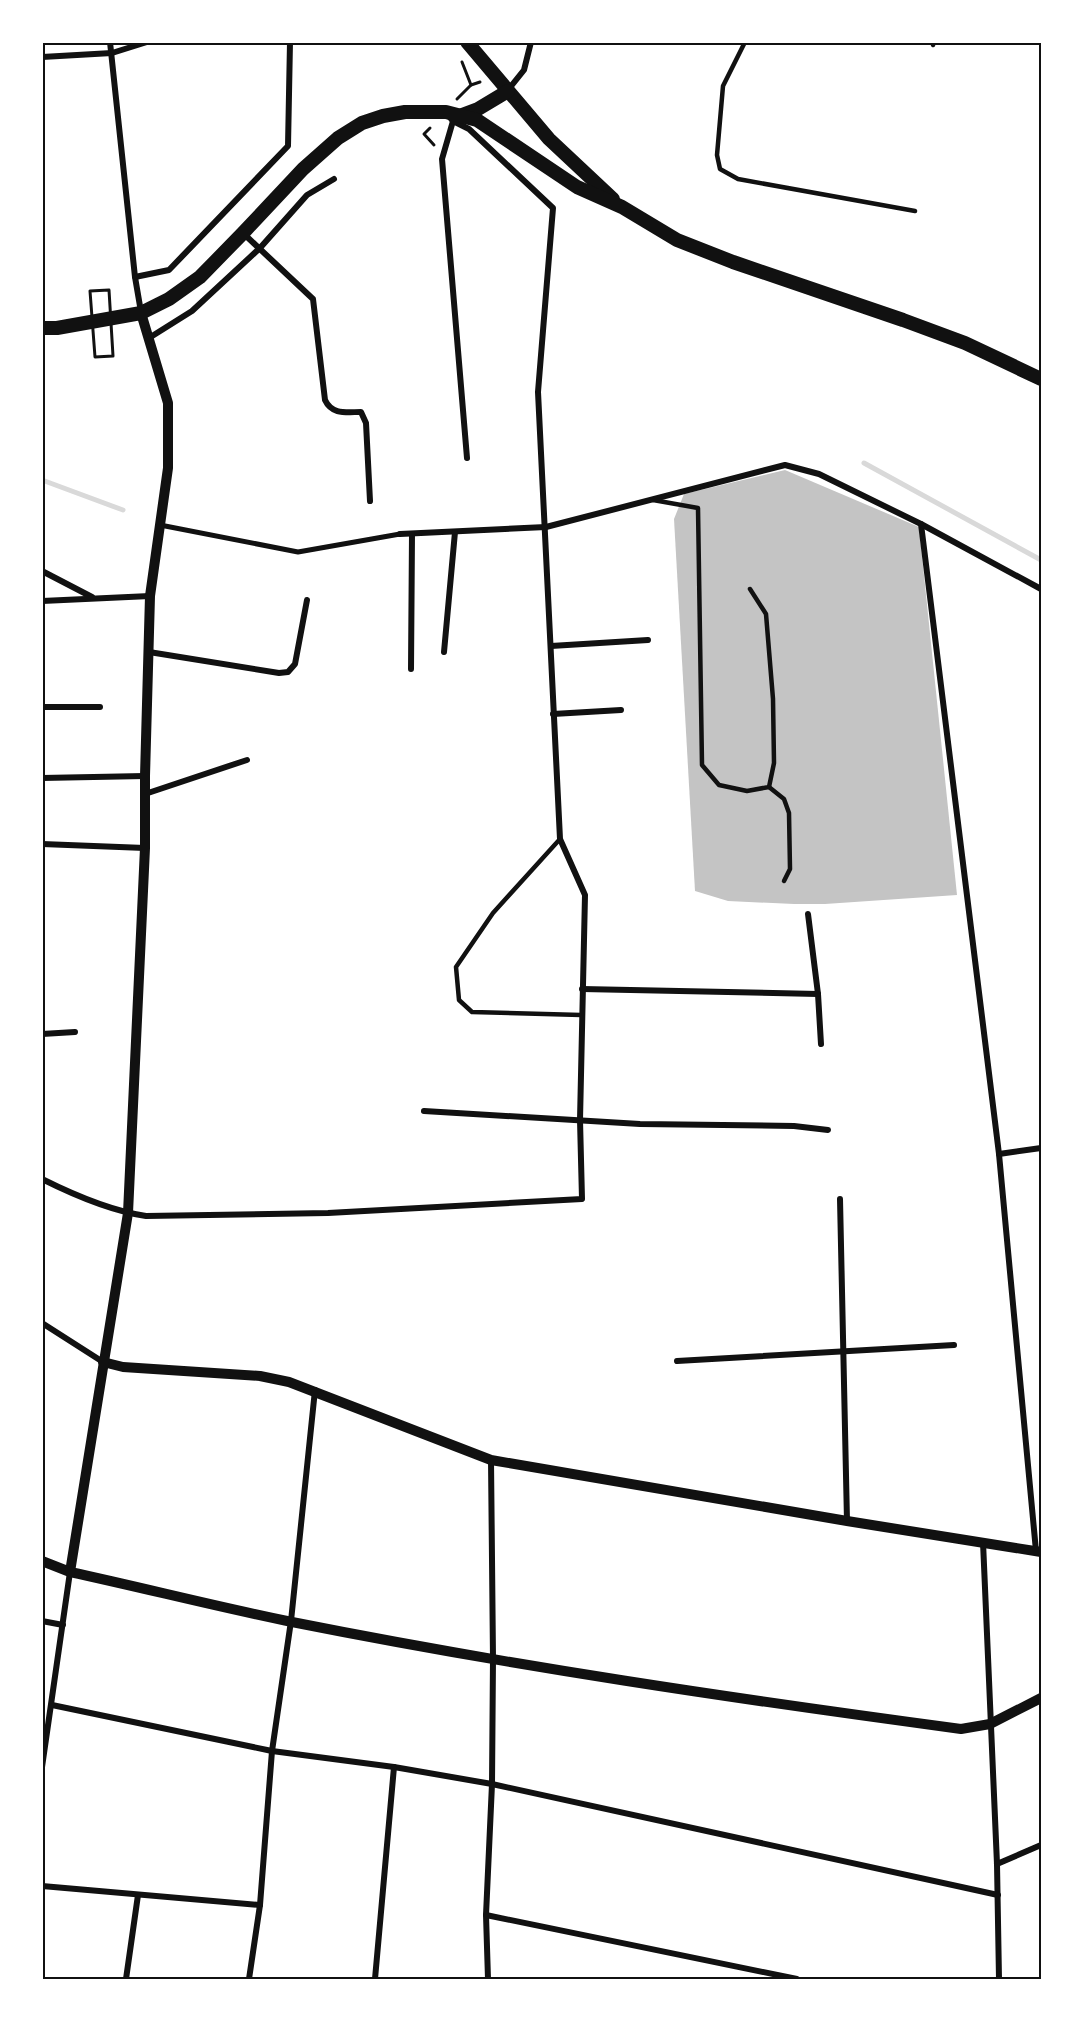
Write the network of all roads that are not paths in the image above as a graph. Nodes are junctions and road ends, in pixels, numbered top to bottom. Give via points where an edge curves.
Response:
1 (110, 42) edge
2 (147, 42) edge
3 (290, 42) edge
4 (467, 42) edge
5 (531, 42) edge
6 (745, 42) edge
7 (112, 53) junction
8 (42, 57) edge
9 (508, 91) junction
10 (453, 116) junction
11 (334, 179) dead end
12 (622, 207) junction
13 (915, 211) dead end
14 (243, 233) junction
15 (260, 248) junction
16 (135, 277) junction
17 (141, 313) junction
18 (42, 328) edge
19 (149, 338) junction
20 (1041, 379) edge
21 (467, 458) dead end
22 (648, 500) junction
23 (370, 501) dead end
24 (921, 524) junction
25 (160, 525) junction
26 (546, 527) junction
27 (455, 532) junction
28 (400, 534) joint
29 (412, 534) junction
30 (42, 571) edge
31 (750, 589) dead end
32 (1041, 589) edge
33 (150, 596) junction
34 (92, 597) junction
35 (42, 600) edge
36 (307, 600) dead end
37 (648, 640) dead end
38 (551, 646) junction
39 (149, 652) junction
40 (444, 652) dead end
41 (411, 669) dead end
42 (42, 707) edge
43 (100, 707) dead end
44 (621, 710) dead end
45 (553, 714) junction
46 (248, 760) dead end
47 (145, 776) junction
48 (42, 778) edge
49 (768, 787) junction
50 (145, 794) junction
51 (560, 839) junction
52 (42, 844) edge
53 (145, 848) junction
54 (784, 880) dead end
55 (808, 914) dead end
56 (582, 989) junction
57 (818, 994) junction
58 (581, 1015) junction
59 (75, 1032) dead end
60 (42, 1034) edge
61 (821, 1044) dead end
62 (424, 1111) dead end
63 (580, 1120) junction
64 (828, 1130) dead end
65 (1041, 1148) edge
66 (999, 1154) junction
67 (42, 1179) edge
68 (840, 1199) dead end
69 (128, 1213) junction
70 (42, 1323) edge
71 (954, 1345) dead end
72 (844, 1352) junction
73 (677, 1361) dead end
74 (103, 1362) junction
75 (315, 1390) junction
76 (491, 1460) junction
77 (847, 1521) junction
78 (983, 1542) junction
79 (1038, 1551) edge
80 (42, 1561) edge
81 (70, 1572) junction
82 (42, 1621) edge
83 (291, 1622) junction
84 (63, 1625) junction
85 (494, 1658) junction
86 (1041, 1698) edge
87 (52, 1705) junction
88 (990, 1724) junction
89 (272, 1751) junction
90 (42, 1767) edge
91 (393, 1767) junction
92 (492, 1784) junction
93 (1041, 1845) edge
94 (998, 1864) junction
95 (42, 1886) edge
96 (138, 1895) junction
97 (998, 1895) junction
98 (260, 1905) junction
99 (486, 1915) junction
100 (126, 1979) edge
101 (249, 1979) edge
102 (375, 1979) edge
103 (488, 1979) edge
104 (798, 1979) edge
105 (999, 1979) edge

1 - 7 street
2 - 7 street
3 - 16 street via 288,146 169,270
4 - 9 main road
5 - 9 street via 524,70
6 - 13 lane via 723,86 717,155 720,169 738,179
7 - 8 street
7 - 16 street
9 - 10 main road via 478,110
9 - 12 main road via 549,139
10 - 12 main road via 477,120 577,187
10 - 14 main road via 405,112 362,123 303,169
10 - 21 street via 442,159
10 - 26 street via 553,208 538,392
11 - 15 street via 307,195
12 - 20 main road via 677,240 965,343
14 - 15 street
14 - 17 main road via 200,277
15 - 19 street via 192,311
15 - 23 street via 313,299 325,400 336,411 360,412 366,423
16 - 17 street
17 - 18 main road
17 - 19 street
19 - 25 street via 168,404 168,468
22 - 24 street via 785,465 819,474
22 - 26 street
22 - 49 lane via 698,508 702,765 719,784 747,791
24 - 32 street
24 - 66 street
25 - 28 street via 298,552
25 - 33 street
26 - 27 street
26 - 38 street
27 - 29 street
27 - 40 street
28 - 29 street
29 - 41 street
30 - 34 street
31 - 49 lane via 766,614 774,731 774,763
33 - 34 street
33 - 39 street
34 - 35 street
36 - 39 street via 295,664 288,672
37 - 38 street
38 - 45 street
39 - 47 street
42 - 43 street
44 - 45 street
45 - 51 street
46 - 50 street
47 - 48 street
47 - 50 street
49 - 54 lane via 784,799 789,813 790,869
50 - 53 street
51 - 56 street via 585,895
51 - 58 lane via 493,913 456,968 459,1000 472,1012
52 - 53 street
53 - 69 street
55 - 57 street
56 - 57 street
56 - 58 street
57 - 61 street
58 - 63 street
59 - 60 street
62 - 63 street
63 - 64 street
63 - 69 street via 582,1199 328,1213 168,1217
65 - 66 street
66 - 79 street
67 - 69 street
68 - 72 street
69 - 74 street
70 - 74 street
71 - 72 street
72 - 73 street
72 - 77 street
74 - 75 street via 123,1367 260,1376
74 - 81 street
75 - 76 street
75 - 83 street
76 - 77 street
76 - 85 street
77 - 78 street
78 - 79 street
78 - 88 street
80 - 81 street
81 - 83 street
81 - 84 street
82 - 84 street
83 - 85 street
83 - 89 street
84 - 87 street
85 - 88 street via 752,1701 961,1729
85 - 92 street
86 - 88 street
87 - 89 street
87 - 90 street
88 - 94 street
89 - 91 street
89 - 98 street
91 - 92 street
91 - 102 street
92 - 97 street
92 - 99 street
93 - 94 street
94 - 97 street
95 - 96 street
96 - 98 street
96 - 100 street
97 - 105 street
98 - 101 street
99 - 103 street
99 - 104 street

